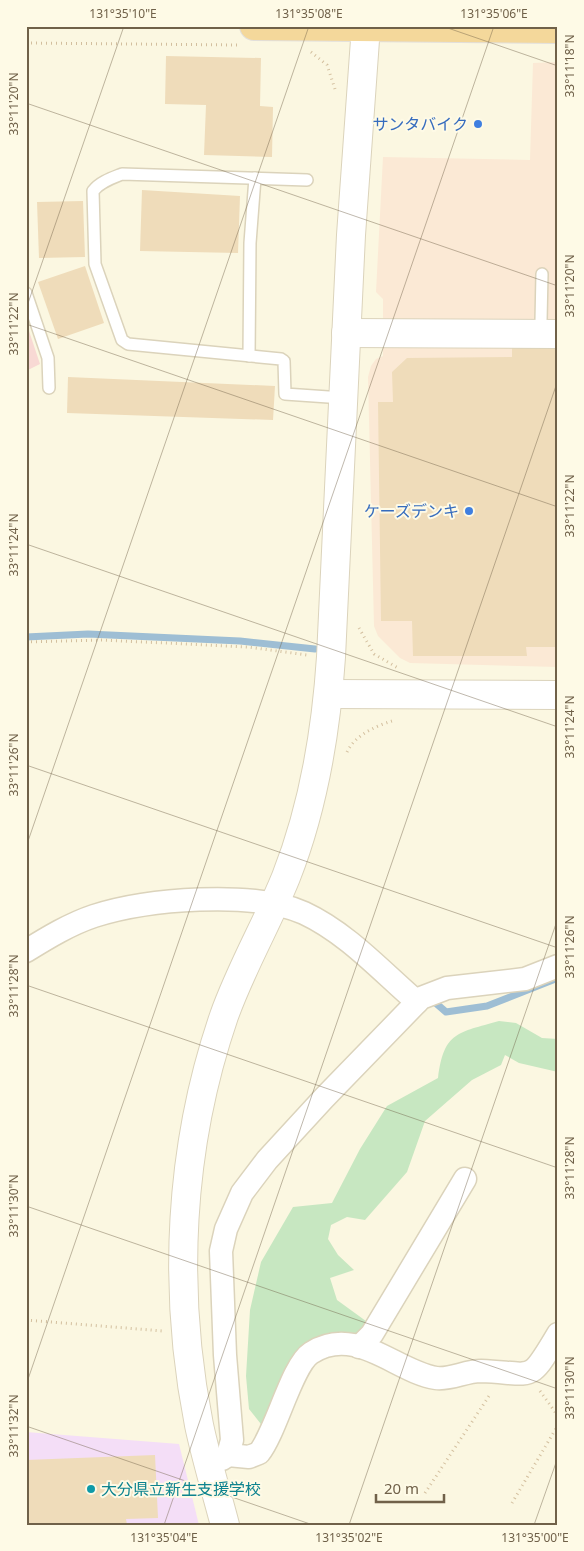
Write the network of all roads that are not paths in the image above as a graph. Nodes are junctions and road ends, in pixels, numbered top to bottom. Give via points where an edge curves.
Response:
1 (366, 27) edge
2 (558, 29) edge
3 (247, 36) edge
4 (254, 178) junction
5 (307, 180) dead end
6 (542, 274) dead end
7 (26, 293) edge
8 (552, 325) edge
9 (346, 326) junction
10 (249, 356) junction
11 (49, 388) dead end
12 (343, 398) junction
13 (328, 694) junction
14 (558, 695) edge
15 (275, 904) junction
16 (26, 951) edge
17 (558, 966) edge
18 (417, 1002) junction
19 (465, 1179) dead end
20 (558, 1334) edge
21 (359, 1347) junction
22 (218, 1459) junction
23 (225, 1525) edge

1 - 2 highway
1 - 3 highway
1 - 9 street
4 - 5 lane
4 - 10 lane
4 - 10 lane via 122,174 93,191 95,264 122,340 128,344
6 - 8 lane
7 - 11 lane via 48,358
8 - 9 street
9 - 12 street
10 - 12 lane via 284,361 284,392 288,395
12 - 13 street
13 - 14 street
13 - 15 street via 314,789
15 - 16 street via 212,899 114,910 76,923
15 - 18 street via 302,913 338,933
15 - 22 street via 233,992 209,1064 186,1194 185,1324 193,1390
17 - 18 street via 525,979 439,991
18 - 22 street via 267,1160 231,1214 221,1251 232,1435 231,1449
19 - 21 street via 372,1334
20 - 21 street via 538,1367 529,1374 465,1372 435,1378
21 - 22 street via 327,1347 311,1353 300,1366 259,1453 249,1457
22 - 23 street

